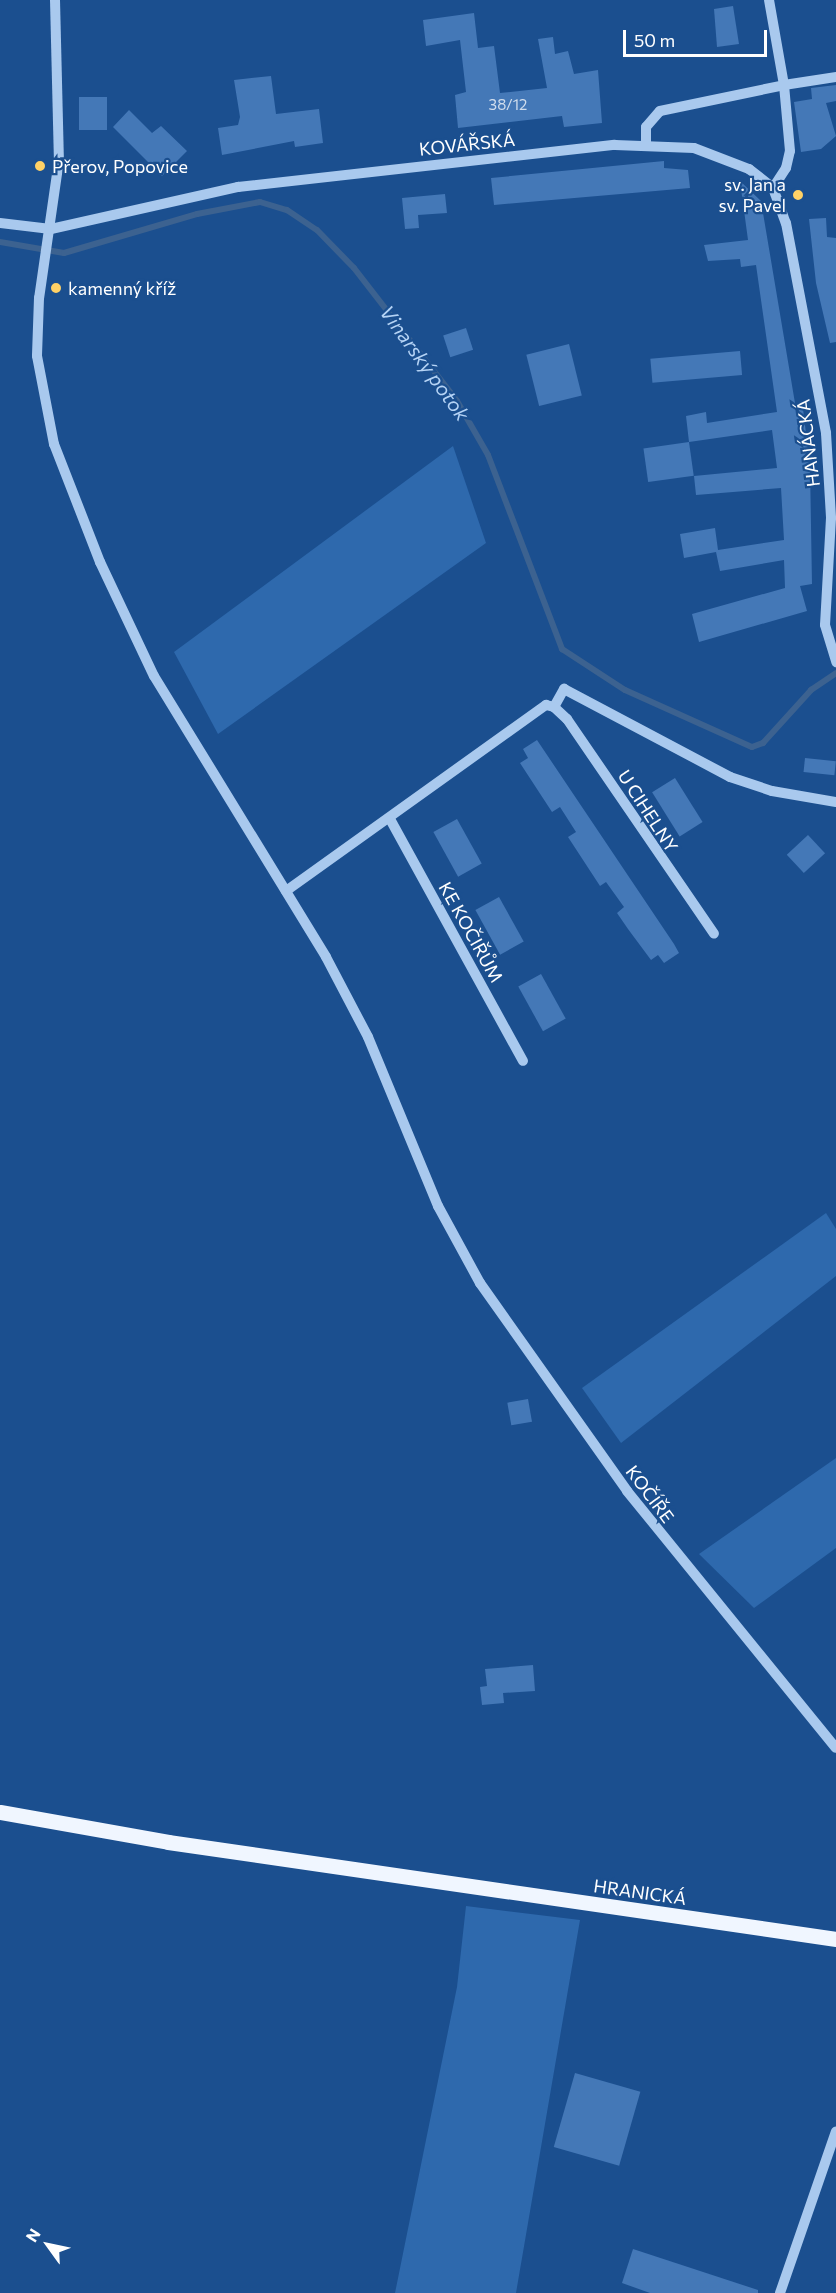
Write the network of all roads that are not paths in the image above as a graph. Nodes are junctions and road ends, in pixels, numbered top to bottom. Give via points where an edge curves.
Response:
1 (54, 0) edge
2 (769, 0) edge
3 (836, 77) edge
4 (783, 85) junction
5 (646, 144) junction
6 (773, 188) junction
7 (0, 223) edge
8 (51, 229) junction
9 (836, 662) edge
10 (554, 707) junction
11 (836, 802) edge
12 (390, 819) junction
13 (286, 891) junction
14 (714, 934) dead end
15 (523, 1061) dead end
16 (836, 1748) edge
17 (0, 1812) edge
18 (836, 1939) edge
19 (836, 2131) edge
20 (780, 2293) edge

1 - 8 street, KOČÍŘE via 60,137
2 - 4 street
3 - 4 street
4 - 5 street via 660,111 646,127
4 - 6 street via 790,151 786,168
5 - 6 street, KOVÁŘSKÁ via 708,151 749,170
5 - 8 street, KOVÁŘSKÁ via 519,154 238,187
6 - 9 street, HANÁCKÁ via 794,255 830,453 831,535 825,625
7 - 8 street, KOVÁŘSKÁ
8 - 13 street, KOČÍŘE via 38,315 40,375 54,444 74,501 154,676
10 - 11 street via 564,689 730,777 772,790
10 - 12 street via 536,709
10 - 14 street, U CIHELNY via 567,719
12 - 13 street
12 - 15 street, KE KOČIŘŮM
13 - 16 street, KOČÍŘE via 368,1037 458,1245 480,1283 620,1482
17 - 18 main road, HRANICKÁ via 168,1842
19 - 20 street

